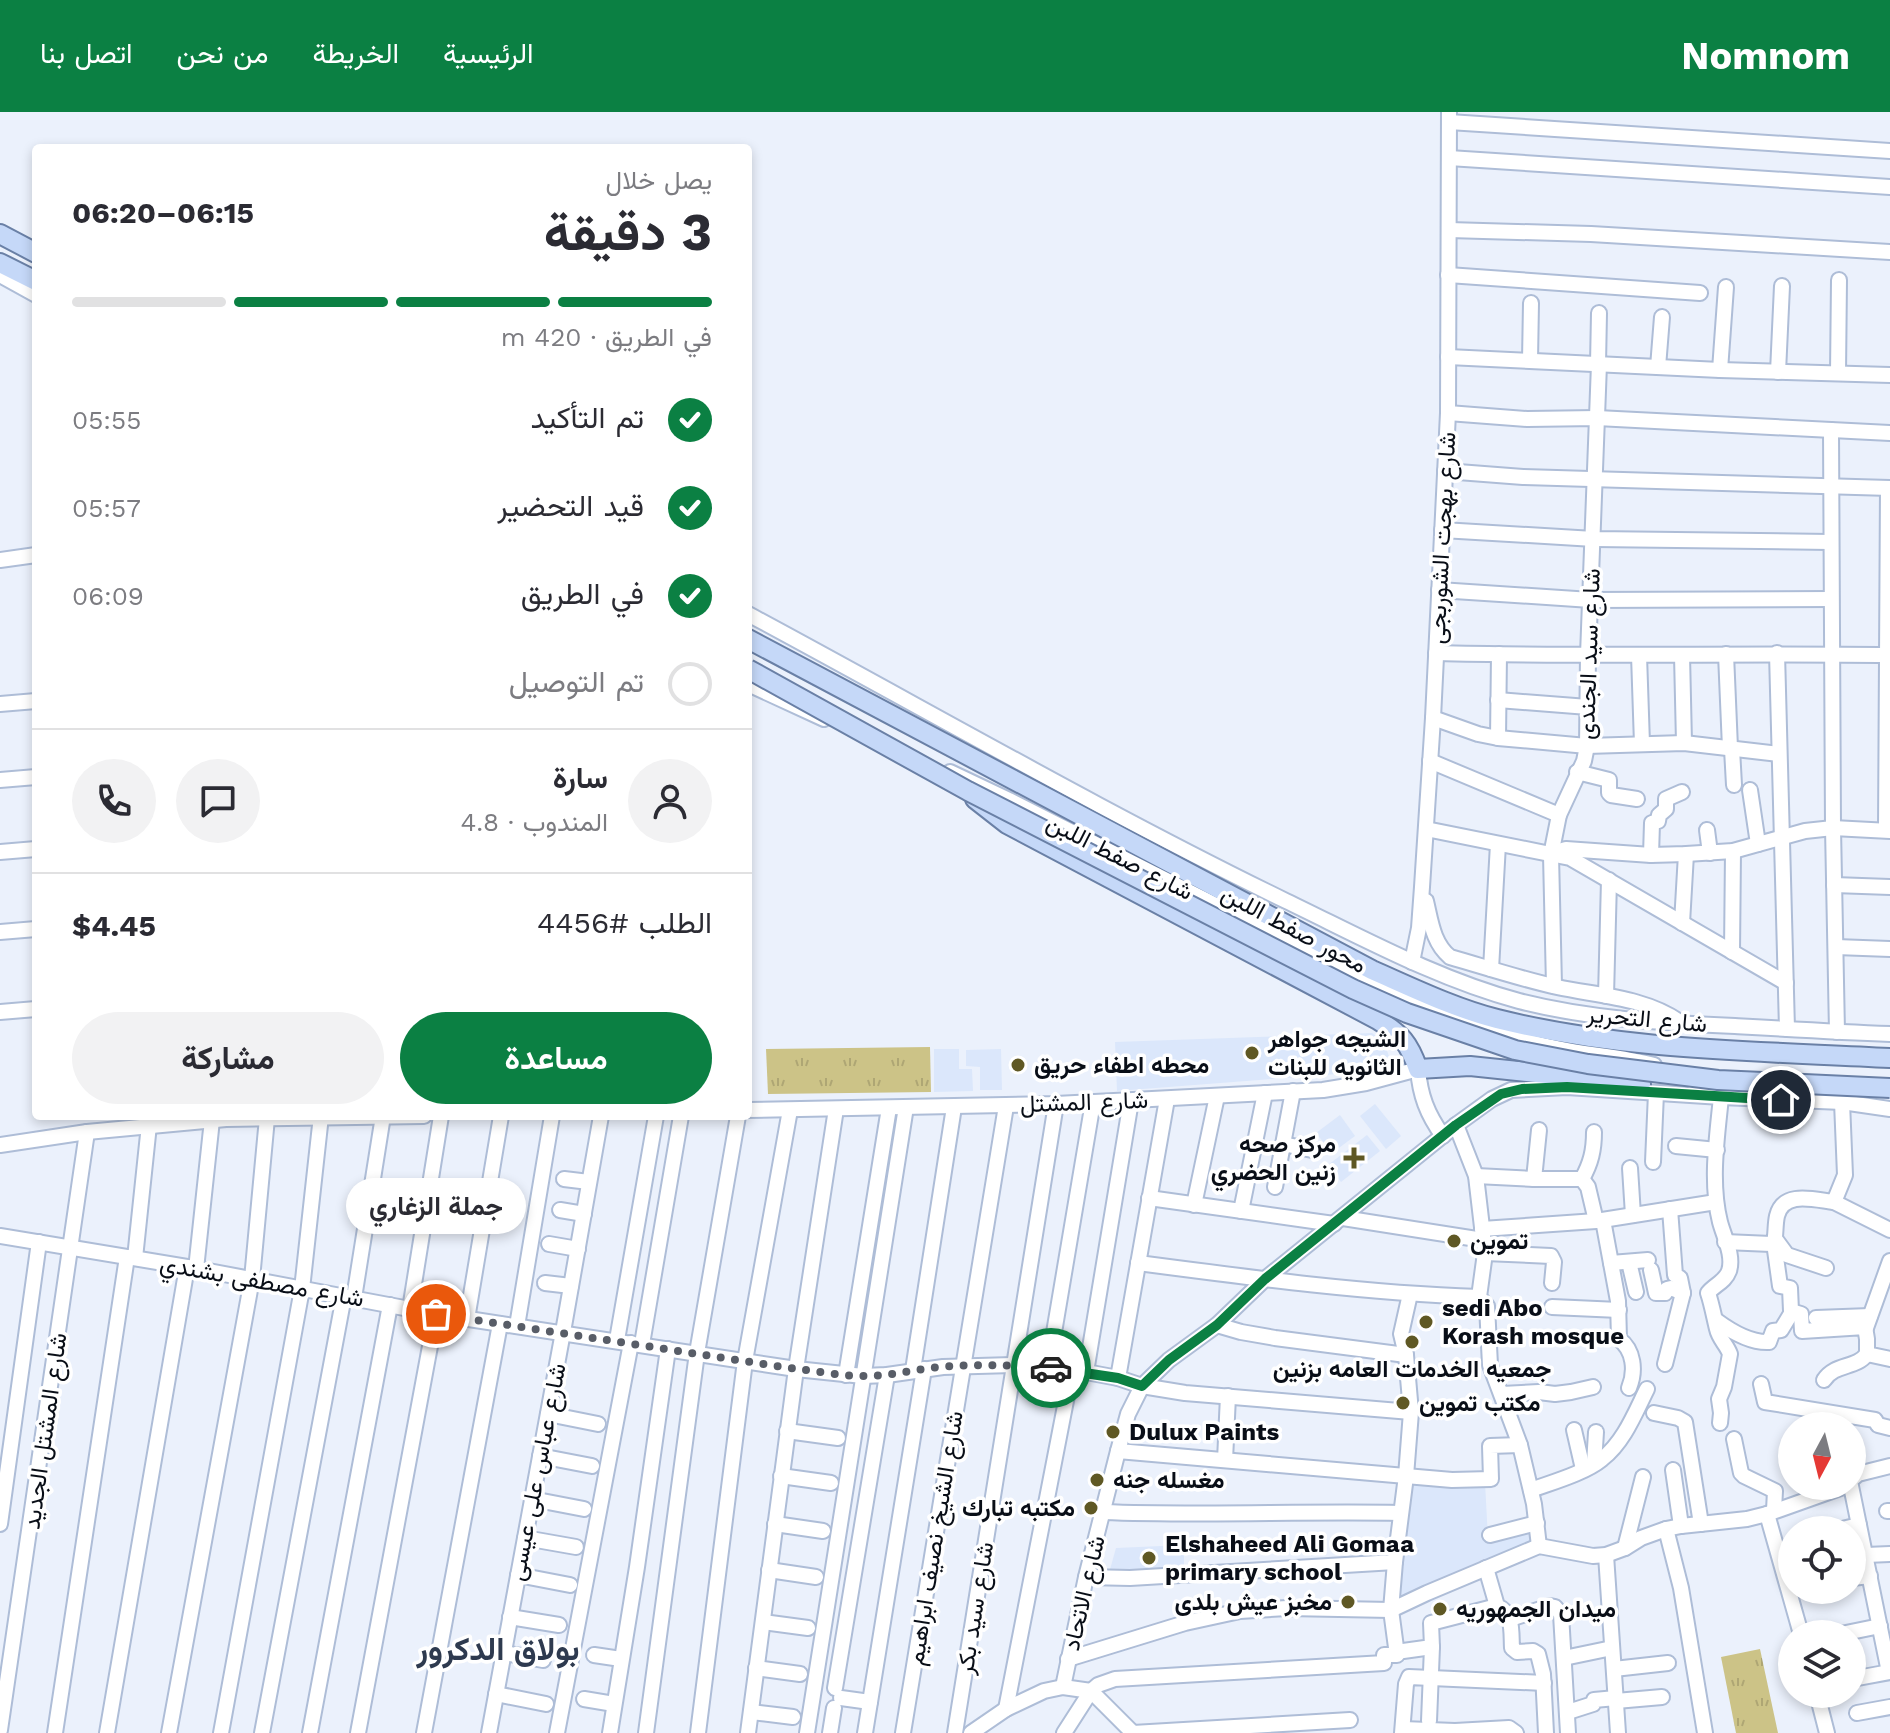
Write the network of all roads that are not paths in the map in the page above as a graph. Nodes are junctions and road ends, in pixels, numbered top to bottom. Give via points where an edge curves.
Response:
1 (1449, 117) edge
2 (1890, 151) edge
3 (1449, 158) junction
4 (1890, 187) edge
5 (1449, 230) junction
6 (0, 234) edge
7 (32, 251) edge
8 (1890, 252) edge
9 (0, 263) edge
10 (0, 275) edge
11 (1448, 275) junction
12 (32, 279) edge
13 (1839, 280) dead end
14 (1782, 286) dead end
15 (1726, 287) dead end
16 (32, 293) edge
17 (1700, 293) dead end
18 (1531, 303) dead end
19 (1599, 313) dead end
20 (1662, 317) dead end
21 (1448, 357) junction
22 (1530, 360) junction
23 (1598, 364) junction
24 (1658, 367) junction
25 (1720, 370) junction
26 (1778, 372) junction
27 (1838, 373) junction
28 (1890, 375) edge
29 (1448, 413) junction
30 (1597, 418) junction
31 (1831, 430) junction
32 (1890, 433) edge
33 (1445, 471) junction
34 (1595, 479) junction
35 (1830, 487) junction
36 (1889, 488) edge
37 (1442, 530) junction
38 (1594, 539) junction
39 (1830, 542) junction
40 (32, 556) edge
41 (0, 560) edge
42 (1439, 590) junction
43 (1831, 599) junction
44 (1591, 600) junction
45 (752, 616) edge
46 (752, 641) edge
47 (1436, 653) junction
48 (1777, 653) junction
49 (1499, 654) junction
50 (1726, 654) junction
51 (1832, 654) junction
52 (1588, 655) junction
53 (1639, 655) junction
54 (1682, 655) junction
55 (1888, 655) edge
56 (752, 671) edge
57 (752, 686) edge
58 (1498, 700) junction
59 (32, 701) edge
60 (0, 704) edge
61 (1588, 707) junction
62 (1433, 718) junction
63 (1498, 738) junction
64 (1684, 743) junction
65 (1642, 744) junction
66 (1587, 746) junction
67 (1731, 748) junction
68 (1779, 754) junction
69 (1430, 761) junction
70 (1577, 772) junction
71 (32, 777) edge
72 (0, 780) edge
73 (1734, 785) dead end
74 (1750, 790) dead end
75 (968, 791) junction
76 (1682, 792) dead end
77 (1637, 799) dead end
78 (1559, 815) junction
79 (1833, 828) junction
80 (1426, 829) junction
81 (1707, 830) dead end
82 (1888, 830) edge
83 (1782, 837) junction
84 (1498, 844) junction
85 (1758, 844) junction
86 (32, 849) edge
87 (1733, 851) junction
88 (0, 852) edge
89 (1710, 853) junction
90 (1686, 854) junction
91 (1551, 855) junction
92 (1651, 855) junction
93 (1609, 880) junction
94 (1834, 885) junction
95 (1422, 887) junction
96 (1890, 887) edge
97 (1682, 923) junction
98 (32, 929) edge
99 (0, 932) edge
100 (1836, 947) junction
101 (1890, 949) edge
102 (1732, 952) junction
103 (1412, 962) junction
104 (1491, 969) junction
105 (1786, 983) junction
106 (1554, 986) junction
107 (1606, 996) junction
108 (32, 1009) edge
109 (0, 1012) edge
110 (1684, 1024) junction
111 (1787, 1029) junction
112 (1837, 1032) junction
113 (1890, 1034) edge
114 (1890, 1058) edge
115 (1418, 1069) junction
116 (1649, 1088) junction
117 (1890, 1088) edge
118 (1293, 1091) junction
119 (1265, 1093) junction
120 (1217, 1096) junction
121 (1721, 1097) junction
122 (1890, 1097) edge
123 (1167, 1099) junction
124 (1131, 1101) junction
125 (1093, 1102) junction
126 (1842, 1102) junction
127 (1056, 1104) junction
128 (1006, 1106) junction
129 (906, 1107) junction
130 (954, 1107) junction
131 (889, 1108) junction
132 (836, 1109) junction
133 (1890, 1109) edge
134 (752, 1110) edge
135 (790, 1110) junction
136 (200, 1120) edge
137 (221, 1120) edge
138 (267, 1120) edge
139 (321, 1120) edge
140 (382, 1120) edge
141 (440, 1120) edge
142 (500, 1120) edge
143 (551, 1120) edge
144 (600, 1120) edge
145 (656, 1120) edge
146 (680, 1120) edge
147 (737, 1120) edge
148 (149, 1125) junction
149 (1456, 1125) junction
150 (1539, 1130) dead end
151 (87, 1132) junction
152 (1594, 1132) dead end
153 (1443, 1136) junction
154 (1283, 1144) junction
155 (0, 1145) edge
156 (1676, 1146) dead end
157 (1312, 1150) dead end
158 (1717, 1150) junction
159 (1653, 1162) dead end
160 (1630, 1168) dead end
161 (1476, 1176) junction
162 (564, 1179) dead end
163 (1534, 1179) junction
164 (1582, 1179) junction
165 (589, 1182) junction
166 (1275, 1187) dead end
167 (1149, 1198) junction
168 (1716, 1202) junction
169 (1834, 1202) junction
170 (1194, 1205) junction
171 (1670, 1209) junction
172 (560, 1210) dead end
173 (1241, 1211) junction
174 (584, 1214) junction
175 (1633, 1215) junction
176 (1599, 1220) junction
177 (1338, 1221) junction
178 (1890, 1230) edge
179 (0, 1236) edge
180 (1775, 1240) junction
181 (1483, 1241) junction
182 (39, 1242) junction
183 (1725, 1242) junction
184 (549, 1244) dead end
185 (72, 1247) junction
186 (578, 1249) junction
187 (131, 1258) junction
188 (1890, 1261) edge
189 (1629, 1262) junction
190 (1138, 1263) junction
191 (1611, 1263) junction
192 (192, 1268) junction
193 (1826, 1268) dead end
194 (252, 1279) junction
195 (1265, 1279) junction
196 (545, 1283) dead end
197 (1552, 1283) dead end
198 (571, 1286) junction
199 (302, 1289) junction
200 (1682, 1289) junction
201 (1709, 1290) junction
202 (1636, 1292) dead end
203 (1410, 1294) junction
204 (349, 1297) junction
205 (1479, 1297) junction
206 (390, 1305) junction
207 (1552, 1307) dead end
208 (410, 1309) junction
209 (1619, 1310) junction
210 (1792, 1312) junction
211 (436, 1314) junction
212 (1816, 1318) dead end
213 (467, 1319) junction
214 (1717, 1321) junction
215 (1868, 1322) junction
216 (500, 1324) junction
217 (1217, 1325) junction
218 (517, 1326) junction
219 (563, 1332) junction
220 (630, 1343) junction
221 (668, 1349) junction
222 (697, 1353) junction
223 (1867, 1354) junction
224 (1406, 1355) junction
225 (1890, 1359) edge
226 (745, 1361) junction
227 (1665, 1364) dead end
228 (1013, 1365) junction
229 (963, 1366) junction
230 (1048, 1368) junction
231 (796, 1369) junction
232 (918, 1370) junction
233 (1079, 1371) junction
234 (846, 1375) junction
235 (887, 1375) junction
236 (863, 1376) junction
237 (1118, 1378) junction
238 (1824, 1380) dead end
239 (1761, 1384) dead end
240 (1142, 1386) junction
241 (1593, 1387) dead end
242 (1629, 1388) dead end
243 (1647, 1389) dead end
244 (1502, 1394) junction
245 (1228, 1396) junction
246 (1411, 1412) junction
247 (1654, 1413) dead end
248 (548, 1414) junction
249 (1720, 1423) dead end
250 (598, 1424) dead end
251 (1890, 1428) edge
252 (1574, 1430) dead end
253 (787, 1431) junction
254 (1596, 1432) dead end
255 (838, 1438) dead end
256 (1734, 1439) dead end
257 (1520, 1445) junction
258 (1118, 1451) junction
259 (540, 1456) junction
260 (1225, 1460) junction
261 (592, 1466) dead end
262 (1588, 1466) junction
263 (1890, 1466) edge
264 (1673, 1470) dead end
265 (1866, 1472) edge
266 (781, 1476) junction
267 (1406, 1476) junction
268 (1643, 1477) dead end
269 (831, 1483) dead end
270 (1531, 1490) junction
271 (532, 1499) junction
272 (1807, 1500) edge
273 (584, 1509) dead end
274 (1103, 1512) junction
275 (1771, 1512) junction
276 (1400, 1513) junction
277 (1537, 1523) junction
278 (0, 1524) edge
279 (775, 1524) junction
280 (1701, 1524) junction
281 (1674, 1527) junction
282 (823, 1531) dead end
283 (1490, 1535) dead end
284 (525, 1538) junction
285 (1539, 1546) junction
286 (576, 1547) dead end
287 (1625, 1548) junction
288 (1890, 1554) edge
289 (1606, 1555) junction
290 (1866, 1555) joint
291 (1395, 1562) junction
292 (1486, 1568) junction
293 (769, 1570) junction
294 (518, 1575) junction
295 (1866, 1576) edge
296 (1870, 1576) junction
297 (816, 1577) dead end
298 (1086, 1577) junction
299 (570, 1585) dead end
300 (1497, 1606) junction
301 (1391, 1610) junction
302 (510, 1617) junction
303 (1510, 1619) junction
304 (1798, 1620) edge
305 (763, 1622) junction
306 (559, 1625) dead end
307 (1880, 1626) junction
308 (808, 1628) dead end
309 (1866, 1629) edge
310 (1432, 1647) junction
311 (1612, 1648) junction
312 (504, 1653) junction
313 (1390, 1654) junction
314 (594, 1655) dead end
315 (1564, 1658) junction
316 (621, 1659) junction
317 (1068, 1659) junction
318 (543, 1660) dead end
319 (1668, 1663) dead end
320 (756, 1668) junction
321 (1614, 1669) junction
322 (1890, 1672) edge
323 (800, 1674) dead end
324 (1866, 1676) edge
325 (1432, 1678) junction
326 (1544, 1683) junction
327 (1063, 1687) junction
328 (1091, 1691) junction
329 (496, 1694) junction
330 (1662, 1697) dead end
331 (837, 1698) junction
332 (584, 1699) dead end
333 (1616, 1699) junction
334 (870, 1702) junction
335 (546, 1704) dead end
336 (614, 1704) junction
337 (1890, 1707) edge
338 (1821, 1708) edge
339 (1006, 1709) junction
340 (751, 1712) junction
341 (1568, 1712) junction
342 (1857, 1713) dead end
343 (793, 1717) dead end
344 (1350, 1720) dead end
345 (1429, 1721) dead end
346 (0, 1730) edge
347 (489, 1731) edge
348 (1403, 1731) edge
349 (1511, 1731) edge
350 (55, 1733) edge
351 (107, 1733) edge
352 (169, 1733) edge
353 (221, 1733) edge
354 (262, 1733) edge
355 (310, 1733) edge
356 (358, 1733) edge
357 (424, 1733) edge
358 (506, 1733) edge
359 (557, 1733) edge
360 (610, 1733) edge
361 (646, 1733) edge
362 (698, 1733) edge
363 (748, 1733) edge
364 (807, 1733) edge
365 (830, 1733) edge
366 (865, 1733) edge
367 (903, 1733) edge
368 (955, 1733) edge
369 (971, 1733) edge
370 (1064, 1733) edge
371 (1133, 1733) edge
372 (1546, 1733) edge
373 (1568, 1733) edge
374 (1618, 1733) edge
375 (1705, 1733) edge
376 (1827, 1733) edge

1 - 2 street
1 - 3 street, شارع بهجت الشوربجى
3 - 4 street
3 - 5 street, شارع بهجت الشوربجى
5 - 8 street
5 - 11 street, شارع بهجت الشوربجى
6 - 7 main road
9 - 12 main road
10 - 16 street
11 - 17 street
11 - 21 street, شارع بهجت الشوربجى
13 - 27 street
14 - 26 street
15 - 25 street
18 - 22 street
19 - 23 street, شارع سيد الجندى
20 - 24 street
21 - 22 street
21 - 29 street, شارع بهجت الشوربجى
22 - 23 street
23 - 24 street
23 - 30 street, شارع سيد الجندى
24 - 25 street
25 - 26 street
26 - 27 street
27 - 28 street
29 - 30 street
29 - 33 street, شارع بهجت الشوربجى
30 - 31 street
30 - 34 street, شارع سيد الجندى
31 - 32 street
31 - 35 street
33 - 34 street
33 - 37 street, شارع بهجت الشوربجى
34 - 35 street
34 - 38 street, شارع سيد الجندى
35 - 36 street
35 - 39 street
36 - 55 street
37 - 38 street
37 - 42 street, شارع بهجت الشوربجى
38 - 39 street
38 - 44 street, شارع سيد الجندى
39 - 43 street
40 - 41 street
42 - 44 street
42 - 47 street, شارع بهجت الشوربجى
43 - 44 street
43 - 51 street
44 - 52 street, شارع سيد الجندى
45 - 103 street, شارع التحرير via 1215,866
46 - 114 main road, محور صفط اللبن via 1358,963 1430,996 1493,1018 1634,1044
47 - 49 street
47 - 62 street, شارع بهجت الشوربجى
48 - 50 street
48 - 51 street
48 - 68 street
49 - 52 street
49 - 58 street
50 - 54 street
50 - 67 street
51 - 55 street
51 - 79 street
52 - 53 street
52 - 61 street, شارع سيد الجندى
53 - 54 street
53 - 65 street
54 - 64 street
55 - 82 street
56 - 75 main road, محور صفط اللبن, bridge
57 - 121 street, شارع صفط اللبن via 1009,800 1381,989 1512,1037 1651,1064
58 - 61 street
58 - 63 street
59 - 60 street
61 - 66 street, شارع سيد الجندى
62 - 63 street
62 - 69 street, شارع بهجت الشوربجى
63 - 66 street
64 - 65 street
64 - 67 street
65 - 66 street
66 - 70 street, شارع سيد الجندى
67 - 68 street
67 - 73 street
68 - 83 street
69 - 78 street
69 - 80 street, شارع بهجت الشوربجى
70 - 77 street via 1609,780 1611,795
70 - 78 street, شارع سيد الجندى
71 - 72 street
74 - 85 street
75 - 115 main road via 1007,824 1364,1011 1408,1045
75 - 117 main road, محور صفط اللبن, bridge via 1366,995 1515,1050 1718,1080
76 - 92 street via 1666,799 1666,809 1651,824
78 - 91 street, شارع سيد الجندى
79 - 82 street
79 - 83 street
79 - 94 street
80 - 84 street
80 - 95 street, شارع بهجت الشوربجى
81 - 89 street
83 - 85 street
83 - 105 street
84 - 91 street
84 - 104 street
85 - 87 street
86 - 88 street
87 - 89 street
87 - 102 street
89 - 90 street
90 - 92 street
90 - 97 street
91 - 92 street via 1566,849
91 - 93 street via 1570,858
91 - 106 street, شارع سيد الجندى
93 - 97 street
93 - 107 street
94 - 96 street
94 - 100 street
95 - 103 street, شارع بهجت الشوربجى
95 - 104 street via 1439,947 1450,957
97 - 102 street
98 - 99 street
100 - 101 street
100 - 112 street
102 - 105 street
103 - 110 street, شارع التحرير via 1489,992 1559,1010
104 - 106 street
105 - 111 street
106 - 107 street
107 - 110 street via 1656,1007
108 - 109 street
110 - 111 street, شارع التحرير
111 - 112 street, شارع التحرير
112 - 113 street, شارع التحرير
115 - 116 main road via 1499,1067
115 - 118 street, شارع المشتل via 1347,1087
115 - 153 street via 1423,1101
116 - 121 street
116 - 122 main road
116 - 149 street via 1511,1090
116 - 159 street
118 - 119 street, شارع المشتل
118 - 154 street
119 - 120 street, شارع المشتل
119 - 173 street
120 - 123 street, شارع المشتل
120 - 170 street
121 - 126 street
121 - 158 street
123 - 124 street, شارع المشتل
123 - 167 street
124 - 125 street, شارع المشتل
124 - 233 street
125 - 127 street, شارع المشتل
125 - 230 street
126 - 133 street
126 - 169 street via 1845,1175
127 - 128 street, شارع المشتل
127 - 228 street, شارع سيد بكر
128 - 130 street, شارع المشتل
128 - 229 street, شارع الشيخ نصيف ابراهيم
129 - 130 street, شارع المشتل
129 - 131 street, شارع المشتل
129 - 236 street
130 - 232 street
131 - 132 street, شارع المشتل
131 - 234 street
132 - 135 street, شارع المشتل
132 - 231 street
134 - 135 street, شارع المشتل
135 - 226 street
136 - 148 street
137 - 192 street
138 - 194 street
139 - 199 street
140 - 204 street
141 - 208 street
142 - 213 street
143 - 218 street
144 - 165 street, شارع عباس على عيسى
145 - 220 street
146 - 220 street
147 - 222 street
148 - 151 street
148 - 187 street
149 - 153 street, شارع الاتحاد
149 - 161 street
150 - 163 street
151 - 155 street
151 - 185 street, شارع المشتل الجديد
152 - 164 street via 1590,1164
153 - 177 street, شارع الاتحاد
154 - 157 street
154 - 166 street
156 - 158 street
158 - 168 street
160 - 175 street
161 - 163 street
161 - 181 street
162 - 165 street
163 - 164 street
164 - 176 street
165 - 174 street, شارع عباس على عيسى
167 - 170 street
167 - 190 street
168 - 171 street
168 - 183 street
169 - 178 street
169 - 180 street via 1796,1198 1784,1204 1777,1213
170 - 173 street
171 - 175 street
171 - 200 street via 1675,1275
172 - 174 street
173 - 177 street
174 - 186 street, شارع عباس على عيسى
175 - 176 street
176 - 181 street
176 - 191 street
177 - 181 street
177 - 195 street, شارع الاتحاد
179 - 182 street, شارع مصطفى بشندي
180 - 183 street via 1768,1245
180 - 193 street via 1787,1255
180 - 210 street via 1780,1286 1790,1288
181 - 197 street via 1551,1256
181 - 205 street
182 - 185 street, شارع مصطفى بشندي
182 - 278 street
183 - 201 street via 1730,1269
184 - 186 street
185 - 187 street, شارع مصطفى بشندي
185 - 346 street, شارع المشتل الجديد
186 - 198 street, شارع عباس على عيسى
187 - 192 street, شارع مصطفى بشندي
187 - 350 street
188 - 215 street
189 - 191 street
189 - 200 street via 1649,1265 1656,1293
189 - 202 street
190 - 195 street
190 - 237 street
191 - 209 street
192 - 194 street, شارع مصطفى بشندي
192 - 351 street
194 - 199 street, شارع مصطفى بشندي
194 - 352 street
195 - 203 street
195 - 217 street, شارع الاتحاد
196 - 198 street
198 - 219 street, شارع عباس على عيسى
199 - 204 street, شارع مصطفى بشندي
199 - 353 street
200 - 201 street
200 - 227 street
201 - 214 street
203 - 205 street
203 - 224 street via 1401,1334
204 - 206 street, شارع مصطفى بشندي
204 - 354 street
205 - 244 street via 1487,1306 1490,1365
206 - 208 street, شارع مصطفى بشندي
206 - 355 street
207 - 209 street
208 - 211 street, شارع مصطفى بشندي
209 - 242 street via 1619,1339 1627,1344 1634,1369
210 - 214 street via 1765,1343
210 - 215 street via 1801,1314 1802,1332 1863,1327
211 - 213 street, شارع مصطفى بشندي
211 - 356 street
212 - 215 street
213 - 216 street, شارع مصطفى بشندي
214 - 249 street via 1717,1332 1730,1354 1719,1399
215 - 223 street
216 - 218 street, شارع مصطفى بشندي
216 - 357 street
217 - 224 street
217 - 240 street, شارع الاتحاد
218 - 219 street, شارع مصطفى بشندي
219 - 220 street, شارع مصطفى بشندي
219 - 248 street, شارع عباس على عيسى
220 - 221 street, شارع مصطفى بشندي
220 - 359 street
221 - 222 street, شارع مصطفى بشندي
221 - 316 street
222 - 226 street, شارع مصطفى بشندي
222 - 361 street
223 - 225 street
223 - 238 street via 1860,1362 1832,1370
224 - 246 street
226 - 231 street, شارع مصطفى بشندي
226 - 362 street
228 - 229 street, شارع مصطفى بشندي
228 - 230 street, شارع مصطفى بشندي
228 - 368 street, شارع سيد بكر
229 - 232 street, شارع مصطفى بشندي
229 - 367 street, شارع الشيخ نصيف ابراهيم
230 - 233 street, شارع مصطفى بشندي
231 - 234 street, شارع مصطفى بشندي
231 - 253 street
232 - 235 street, شارع مصطفى بشندي
232 - 334 street
233 - 237 street, شارع مصطفى بشندي
233 - 339 street
234 - 236 street, شارع مصطفى بشندي
235 - 236 street, شارع مصطفى بشندي
235 - 331 street
236 - 364 street
237 - 240 street, شارع مصطفى بشندي
239 - 251 street via 1765,1402 1875,1420
240 - 245 street, شارع مصطفى بشندي
240 - 258 street, شارع الاتحاد
241 - 244 street via 1555,1394
243 - 262 street via 1616,1445
244 - 257 street
245 - 246 street, شارع مصطفى بشندي
245 - 260 street
246 - 267 street
247 - 280 street via 1685,1422
248 - 250 street
248 - 259 street, شارع عباس على عيسى
252 - 262 street
253 - 255 street
253 - 266 street
254 - 262 street
256 - 275 street via 1741,1473 1775,1491
257 - 267 street via 1490,1446 1491,1479
257 - 270 street
258 - 260 street
258 - 274 street, شارع الاتحاد
259 - 261 street
259 - 271 street, شارع عباس على عيسى
260 - 267 street
262 - 270 street
263 - 265 street
264 - 281 street
266 - 269 street
266 - 279 street
267 - 276 street
268 - 287 street
270 - 277 street
271 - 273 street
271 - 284 street, شارع عباس على عيسى
272 - 275 street
274 - 276 street
274 - 298 street, شارع الاتحاد
275 - 280 street
275 - 304 street
276 - 291 street
277 - 283 street
277 - 285 street
279 - 282 street
279 - 293 street
280 - 281 street
281 - 287 street
281 - 375 street
284 - 286 street
284 - 294 street, شارع عباس على عيسى
285 - 289 street
285 - 292 street
287 - 289 street
288 - 290 street
289 - 311 street
290 - 296 street
291 - 298 street
291 - 301 street
292 - 300 street
292 - 301 street
293 - 297 street
293 - 305 street
294 - 299 street
294 - 302 street, شارع عباس على عيسى
295 - 296 street
296 - 307 street
298 - 317 street, شارع الاتحاد
300 - 303 street
300 - 310 street via 1431,1623
301 - 313 street
301 - 317 street via 1240,1611
302 - 306 street
302 - 312 street, شارع عباس على عيسى
303 - 315 street via 1555,1607 1561,1614
303 - 326 street via 1512,1648 1537,1652
305 - 308 street
305 - 320 street
307 - 309 street
307 - 322 street
310 - 313 street
310 - 325 street
311 - 315 street
311 - 321 street
312 - 318 street
312 - 329 street, شارع عباس على عيسى
313 - 328 street via 1384,1663 1122,1678
314 - 316 street
315 - 341 street
316 - 336 street
317 - 327 street, شارع الاتحاد
319 - 321 street
320 - 323 street
320 - 340 street
321 - 333 street
322 - 324 street
325 - 326 street
325 - 345 street
325 - 348 street via 1407,1679
326 - 372 street
327 - 328 street
327 - 339 street
328 - 370 street
328 - 371 street
329 - 335 street
329 - 347 street, شارع عباس على عيسى
330 - 333 street
331 - 334 street
331 - 365 street
332 - 336 street
333 - 341 street via 1594,1700
333 - 374 street
334 - 366 street
336 - 360 street
337 - 342 street
338 - 376 street
339 - 369 street
340 - 343 street
340 - 363 street
341 - 373 street
344 - 371 street
347 - 358 street
348 - 349 street

